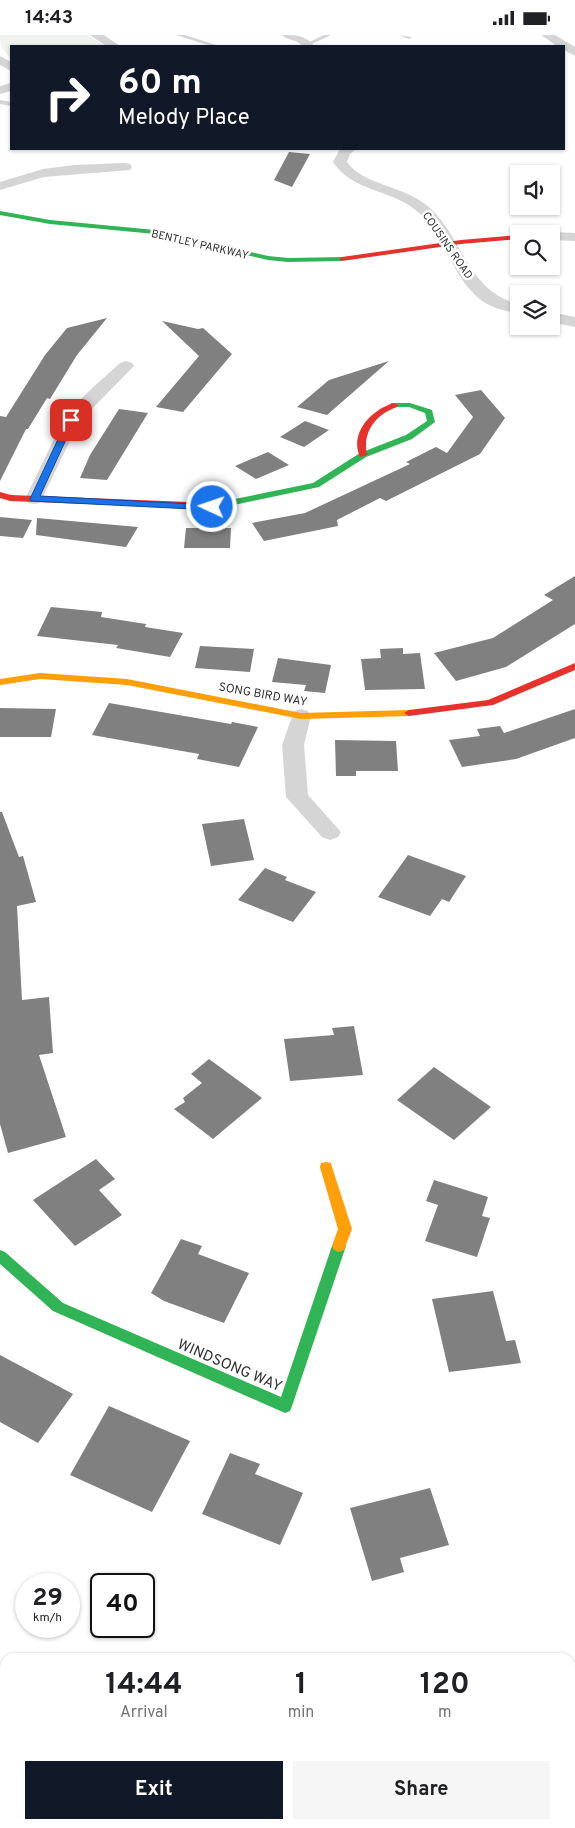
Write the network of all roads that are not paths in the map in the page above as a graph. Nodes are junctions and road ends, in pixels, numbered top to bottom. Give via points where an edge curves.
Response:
1 (96, 35) edge
2 (179, 35) edge
3 (288, 35) edge
4 (328, 35) edge
5 (402, 35) edge
6 (547, 35) edge
7 (409, 37) dead end
8 (112, 45) edge
9 (213, 45) edge
10 (308, 45) edge
11 (564, 45) edge
12 (348, 150) edge
13 (125, 167) dead end
14 (0, 186) edge
15 (0, 213) edge
16 (560, 236) edge
17 (575, 237) edge
18 (510, 238) edge
19 (450, 244) junction
20 (510, 306) edge
21 (560, 319) edge
22 (575, 322) edge
23 (126, 366) dead end
24 (363, 455) junction
25 (0, 495) edge
26 (34, 499) junction
27 (575, 666) edge
28 (0, 682) edge
29 (301, 716) junction
30 (330, 832) dead end
31 (326, 1167) dead end
32 (0, 1256) edge

1 - 8 street
2 - 9 lane
3 - 10 street
4 - 10 lane
5 - 7 lane
6 - 11 street
12 - 19 street, COUSINS ROAD via 340,162 351,176 401,194 416,203
13 - 14 street via 43,173
15 - 19 street, BENTLEY PARKWAY via 139,229 242,255 289,260 367,257
16 - 17 street
18 - 19 street, BENTLEY PARKWAY
19 - 20 street, COUSINS ROAD via 474,282 493,301
21 - 22 street
23 - 26 street via 71,420
24 - 24 street via 409,437 431,422 429,412 414,405 396,403 384,407 370,421 362,438 360,448
24 - 26 street via 316,485 212,507
25 - 26 street
27 - 29 street, SONG BIRD WAY via 490,703 398,713
28 - 29 street, SONG BIRD WAY via 40,676 127,682
29 - 30 street via 293,745 297,797
31 - 32 street, WINDSONG WAY via 345,1229 285,1406 58,1307

